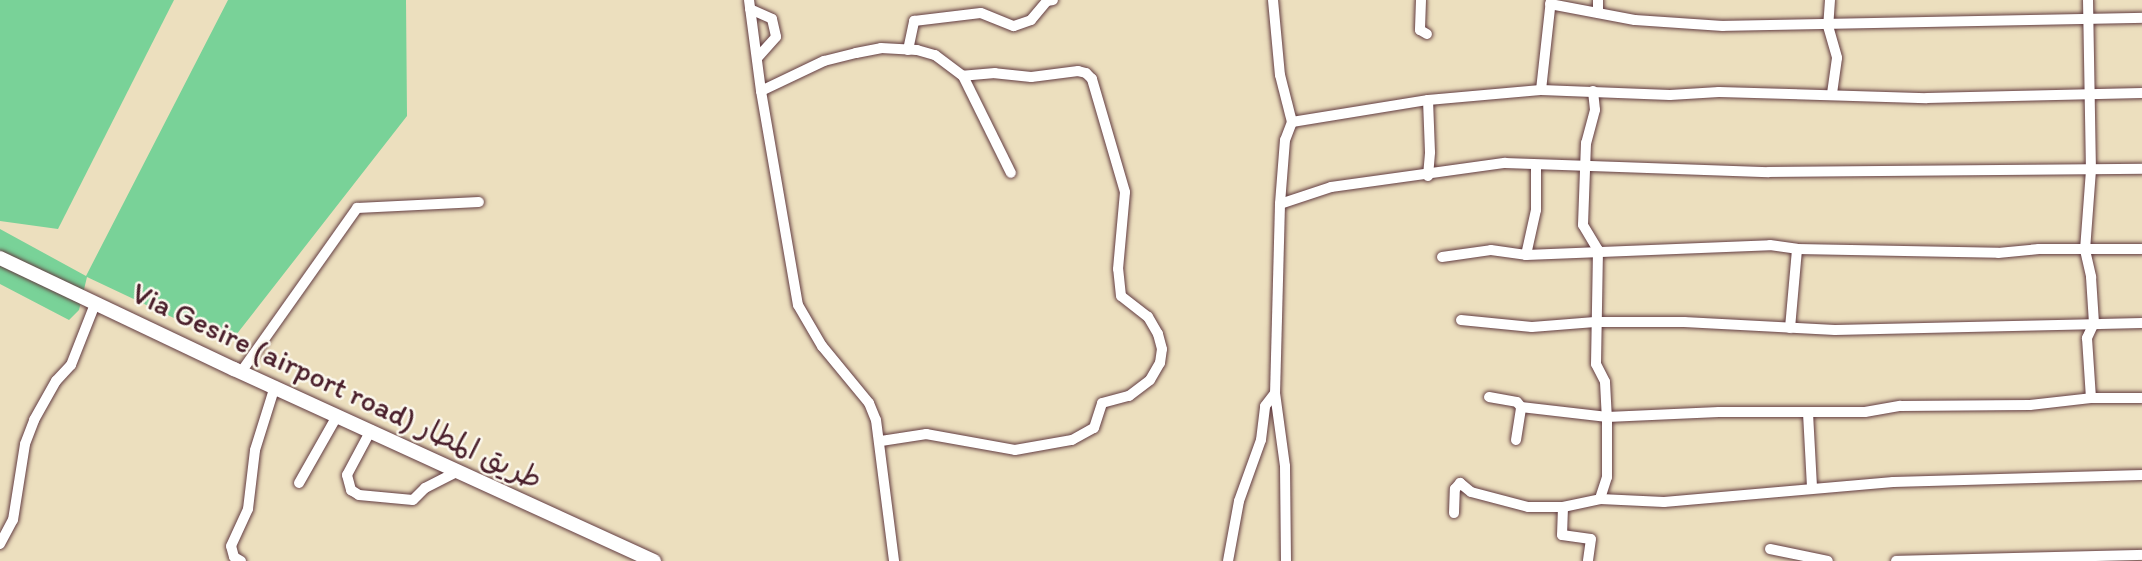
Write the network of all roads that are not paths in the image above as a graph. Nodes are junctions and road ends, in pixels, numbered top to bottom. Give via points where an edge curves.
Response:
1 (1053, 0) edge
2 (1273, 0) edge
3 (1422, 0) edge
4 (1598, 0) edge
5 (1830, 0) edge
6 (2088, 0) edge
7 (1550, 2) edge
8 (750, 4) edge
9 (1598, 12) junction
10 (2142, 18) edge
11 (2088, 21) junction
12 (1828, 26) junction
13 (1427, 34) dead end
14 (908, 50) junction
15 (758, 57) junction
16 (963, 76) junction
17 (1541, 90) junction
18 (761, 91) junction
19 (1594, 91) junction
20 (2088, 93) junction
21 (2142, 93) edge
22 (1832, 94) junction
23 (1428, 100) junction
24 (1292, 122) junction
25 (1536, 165) junction
26 (1586, 166) junction
27 (2142, 169) edge
28 (2091, 170) junction
29 (1011, 173) dead end
30 (1428, 176) junction
31 (479, 202) dead end
32 (1280, 204) junction
33 (1797, 249) junction
34 (2142, 249) edge
35 (1598, 250) junction
36 (2085, 250) junction
37 (1526, 256) junction
38 (1442, 257) dead end
39 (0, 258) edge
40 (95, 304) junction
41 (1461, 320) dead end
42 (1595, 322) junction
43 (2094, 323) junction
44 (2142, 323) edge
45 (1790, 328) junction
46 (241, 372) junction
47 (275, 386) junction
48 (1275, 393) junction
49 (1489, 397) dead end
50 (2091, 398) junction
51 (2142, 398) edge
52 (1521, 407) junction
53 (1808, 413) junction
54 (337, 416) junction
55 (1608, 417) junction
56 (371, 430) junction
57 (1516, 440) dead end
58 (881, 442) junction
59 (459, 471) junction
60 (2142, 475) edge
61 (299, 482) dead end
62 (1812, 488) junction
63 (1600, 499) junction
64 (1563, 507) junction
65 (1454, 513) dead end
66 (0, 544) edge
67 (1770, 549) dead end
68 (2142, 555) edge
69 (240, 561) edge
70 (654, 561) edge
71 (894, 561) edge
72 (1228, 561) edge
73 (1286, 561) edge
74 (1588, 561) edge
75 (1828, 561) edge
76 (1896, 561) edge

1 - 14 street via 1031,20 1014,26 981,13 914,22
2 - 24 street via 1280,75
3 - 13 street via 1420,30
4 - 9 street
5 - 12 street
6 - 11 street
7 - 9 street
7 - 17 street
8 - 15 street
8 - 15 street via 772,19 776,37
9 - 12 street via 1681,25
10 - 11 street
11 - 12 street
11 - 20 street
12 - 22 street via 1837,58
14 - 16 street via 935,55
14 - 18 street via 881,48 824,61
15 - 18 street
16 - 29 street
16 - 58 street via 1031,77 1078,71 1092,79 1125,192 1118,269 1121,296 1140,309 1153,326 1162,349 1160,363 1150,380 1129,396 1102,403 1094,428 1072,440 1015,450 926,434
17 - 19 street
17 - 23 street
18 - 58 street via 798,304 821,346 869,403
19 - 22 street
19 - 26 street
20 - 21 street
20 - 22 street via 1927,98
20 - 28 street
23 - 24 street
23 - 30 street
24 - 32 street via 1285,141
25 - 26 street
25 - 30 street via 1468,166
25 - 37 street via 1536,210
26 - 28 street via 1769,172
26 - 35 street via 1583,225
27 - 28 street
28 - 36 street
30 - 32 street via 1331,187
31 - 46 street via 357,208
32 - 48 street
33 - 35 street via 1770,245
33 - 36 street
33 - 45 street
34 - 36 street
35 - 37 street
35 - 42 street
36 - 43 street
37 - 38 street via 1491,250
39 - 40 main road, Via Gesire (airport road) طريق المطار
40 - 46 main road, Via Gesire (airport road) طريق المطار
40 - 66 street via 71,365 56,381 34,420 25,444 13,520
41 - 42 street via 1532,327
42 - 45 street
42 - 55 street via 1596,364 1605,382
43 - 44 street
43 - 45 street
43 - 50 street via 2087,338
46 - 47 main road, Via Gesire (airport road) طريق المطار
47 - 54 main road, Via Gesire (airport road) طريق المطار
47 - 69 street via 255,450 248,509 230,547
48 - 72 street via 1265,406 1261,440 1240,501
48 - 73 street via 1286,466
49 - 52 street via 1517,402
50 - 51 street
50 - 53 street via 2030,405 1900,405 1865,412
52 - 55 street
52 - 57 street
53 - 55 street
53 - 62 street
54 - 56 main road, Via Gesire (airport road) طريق المطار
54 - 61 street
55 - 63 street via 1607,477
56 - 59 main road, Via Gesire (airport road) طريق المطار
56 - 59 street via 347,475 351,490 359,495 413,500 425,488
58 - 71 street
59 - 70 main road, Via Gesire (airport road) طريق المطار
60 - 62 street
62 - 63 street via 1664,502
63 - 64 street
64 - 65 street via 1528,507 1471,492 1460,483 1455,489
64 - 74 street via 1562,535 1591,539
67 - 75 street
68 - 76 street

